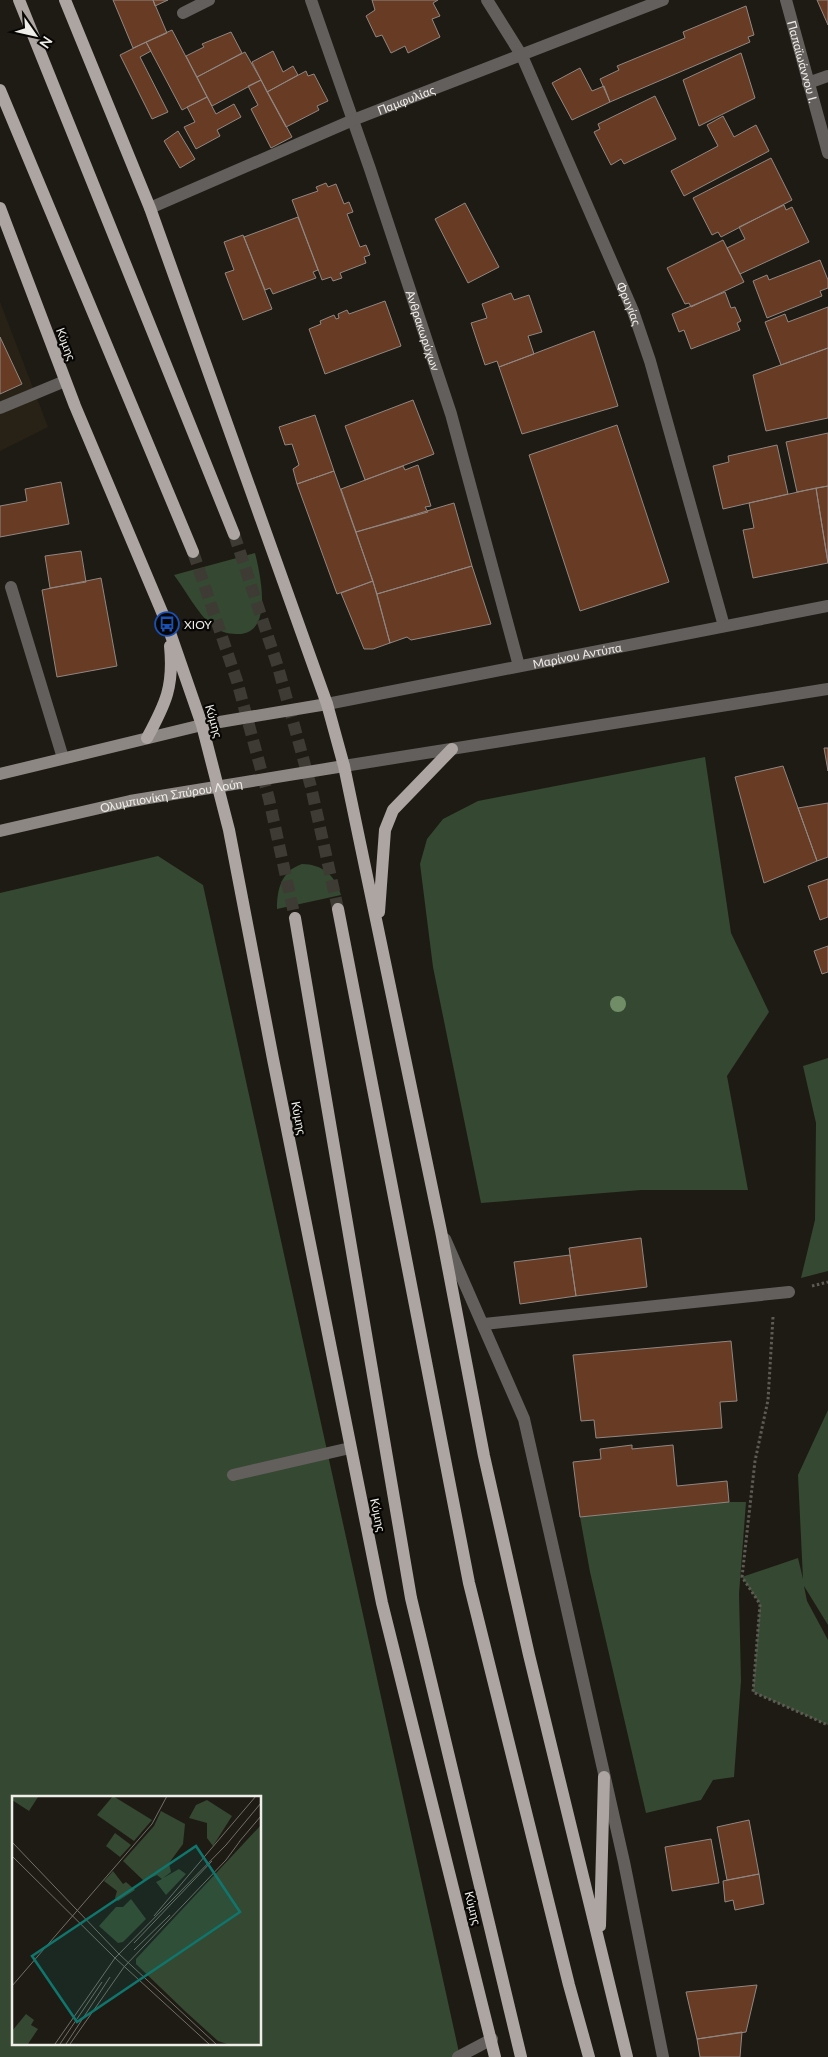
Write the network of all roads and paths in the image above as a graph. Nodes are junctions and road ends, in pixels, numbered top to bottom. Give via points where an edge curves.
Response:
1 (19, 0) edge
2 (65, 0) edge
3 (209, 0) edge
4 (311, 0) edge
5 (487, 0) edge
6 (664, 0) edge
7 (786, 0) edge
8 (183, 13) dead end
9 (522, 56) junction
10 (828, 76) edge
11 (808, 83) junction
12 (0, 90) edge
13 (353, 120) junction
14 (828, 153) edge
15 (0, 208) edge
16 (150, 208) junction
17 (65, 381) junction
18 (0, 408) edge
19 (234, 534) tunnel mouth
20 (193, 552) tunnel mouth
21 (11, 587) dead end
22 (828, 606) edge
23 (167, 624) junction
24 (724, 626) junction
25 (519, 666) junction
26 (828, 689) edge
27 (327, 704) junction
28 (202, 725) junction
29 (147, 738) junction
30 (452, 749) junction
31 (63, 758) junction
32 (344, 766) junction
33 (0, 774) edge
34 (217, 786) junction
35 (0, 831) edge
36 (338, 909) tunnel mouth
37 (295, 918) tunnel mouth
38 (378, 930) junction
39 (441, 1231) junction
40 (790, 1292) dead end
41 (774, 1293) junction
42 (484, 1324) junction
43 (350, 1448) junction
44 (232, 1475) dead end
45 (828, 1725) edge
46 (604, 1777) junction
47 (600, 1944) junction
48 (492, 2040) junction
49 (458, 2057) edge
50 (495, 2057) edge
51 (521, 2057) edge
52 (590, 2057) edge
53 (627, 2057) edge
54 (664, 2057) edge

1 - 19 main road
2 - 16 main road
3 - 8 street
4 - 13 street, Ανθρακωρύχων
5 - 9 street, Φρυγίας
6 - 9 street, Παμφυλίας
7 - 11 street, Παπαϊωάννου Ι.
9 - 13 street, Παμφυλίας
9 - 24 street, Φρυγίας via 633,311
10 - 11 street
11 - 14 street, Παπαϊωάννου Ι.
12 - 20 main road
13 - 16 street, Παμφυλίας
13 - 25 street, Ανθρακωρύχων via 451,414
15 - 17 main road, Κύμης
16 - 27 main road
17 - 18 street
17 - 23 main road, Κύμης
21 - 31 street
22 - 24 street, Μαρίνου Αντύπα
23 - 28 main road, Κύμης
23 - 29 main road via 172,670 168,697
24 - 25 street, Μαρίνου Αντύπα
25 - 27 street, Μαρίνου Αντύπα
26 - 30 street
27 - 28 main road
27 - 32 main road
28 - 29 main road
28 - 34 main road, Κύμης
29 - 31 main road
30 - 32 street
30 - 38 main road via 393,810 384,830
31 - 33 main road
32 - 34 main road, Ολυμπιονίκη Σπύρου Λούη
32 - 38 main road
34 - 35 main road, Ολυμπιονίκη Σπύρου Λούη via 130,801
34 - 43 main road, Κύμης via 230,830
36 - 52 main road via 469,1583 569,1985
37 - 51 main road, Κύμης via 411,1598
38 - 39 main road
39 - 42 street
39 - 47 main road via 484,1456
40 - 41 street
41 - 42 street
41 - 45 path via 768,1400 755,1460 742,1577 760,1604 754,1692
42 - 46 street via 524,1419
43 - 44 street
43 - 48 main road, Κύμης via 382,1603
46 - 47 main road
46 - 54 street
47 - 53 main road
48 - 49 street
48 - 50 main road, Κύμης

